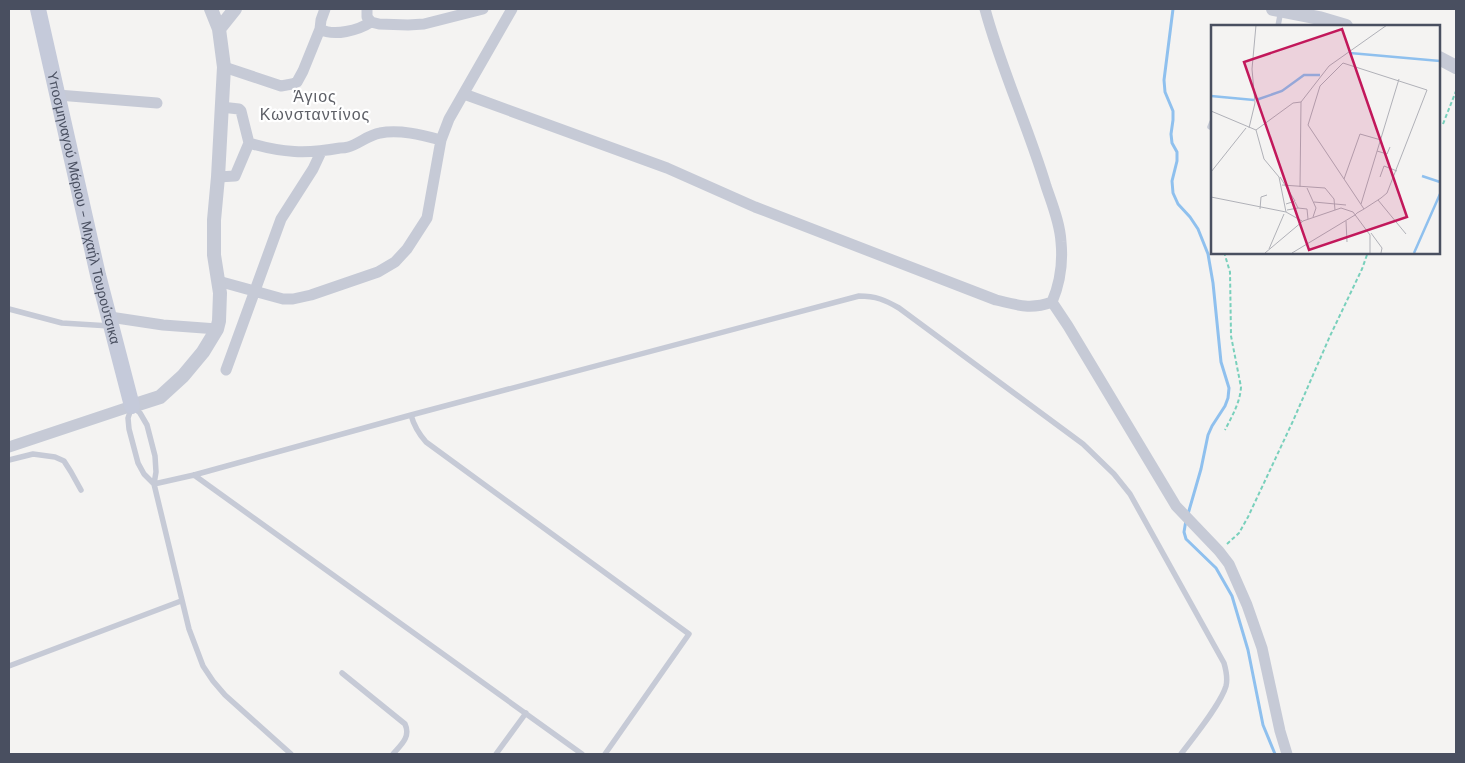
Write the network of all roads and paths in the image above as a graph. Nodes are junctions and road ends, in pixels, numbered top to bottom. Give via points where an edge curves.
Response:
1 (38, 9) edge
2 (211, 9) edge
3 (236, 9) edge
4 (325, 9) edge
5 (367, 9) edge
6 (483, 9) edge
7 (512, 9) edge
8 (985, 9) edge
9 (1277, 10) edge
10 (371, 22) junction
11 (1278, 25) edge
12 (1343, 25) edge
13 (219, 29) junction
14 (320, 29) junction
15 (1440, 59) edge
16 (224, 67) junction
17 (1456, 67) edge
18 (1456, 91) edge
19 (464, 94) junction
20 (58, 95) junction
21 (156, 103) dead end
22 (221, 107) junction
23 (1443, 124) dead end
24 (441, 140) junction
25 (249, 143) junction
26 (321, 152) junction
27 (218, 177) junction
28 (1225, 254) edge
29 (1367, 254) edge
30 (218, 281) junction
31 (255, 290) junction
32 (1052, 302) junction
33 (9, 309) edge
34 (111, 322) junction
35 (217, 329) junction
36 (226, 370) dead end
37 (132, 406) junction
38 (412, 415) junction
39 (1225, 430) dead end
40 (9, 448) edge
41 (9, 460) edge
42 (194, 475) junction
43 (154, 484) junction
44 (81, 490) dead end
45 (1219, 551) junction
46 (181, 601) junction
47 (9, 666) edge
48 (342, 673) dead end
49 (526, 713) junction
50 (291, 754) edge
51 (393, 754) edge
52 (496, 754) edge
53 (582, 754) edge
54 (604, 754) edge
55 (1181, 754) edge
56 (1287, 754) edge

1 - 20 main road, Υποσμηναγού Μάριου - Μιχαήλ Τουρούτσικα
2 - 13 street
3 - 13 street
4 - 14 street
5 - 10 street
6 - 10 street via 424,24
7 - 19 street
8 - 32 street via 1040,166 1061,240 1058,289
9 - 11 lane
9 - 12 street
10 - 14 street via 352,30 330,33
13 - 16 street
14 - 16 street via 303,71 297,82 292,84 281,86
15 - 17 street
16 - 22 street
18 - 23 path
19 - 24 street
19 - 32 street via 667,168 755,207 996,300 1024,306
20 - 21 street
20 - 34 main road, Υποσμηναγού Μάριου - Μιχαήλ Τουρούτσικα
22 - 25 street via 241,111
22 - 27 street
24 - 26 street via 399,132 380,133 348,148
24 - 31 street via 427,218 395,262 378,272 293,300
25 - 26 street via 280,151
25 - 27 street via 235,176
26 - 31 street via 282,219
27 - 30 street via 214,213
28 - 39 path via 1230,272 1231,336 1241,387 1236,409
29 - 45 path via 1248,517 1239,532
30 - 31 street
30 - 35 street
31 - 36 street
32 - 45 street via 1169,496
33 - 34 lane via 62,323
34 - 35 street
34 - 37 main road, Υποσμηναγού Μάριου - Μιχαήλ Τουρούτσικα
35 - 37 street via 194,364 170,388 155,400
37 - 40 street
37 - 43 lane via 147,425 155,456
37 - 43 lane via 128,418 136,454 144,474
38 - 42 lane
38 - 54 lane via 418,434 426,442 689,634
38 - 55 lane via 859,296 884,300 1083,444 1130,494 1227,673 1222,696
41 - 44 lane via 32,454 64,461
42 - 43 lane
42 - 49 lane
43 - 46 lane
45 - 56 street via 1238,584 1262,648
46 - 47 lane
46 - 50 lane via 195,648 213,681
48 - 51 lane via 405,724 408,730 406,738
49 - 52 lane
49 - 53 lane

